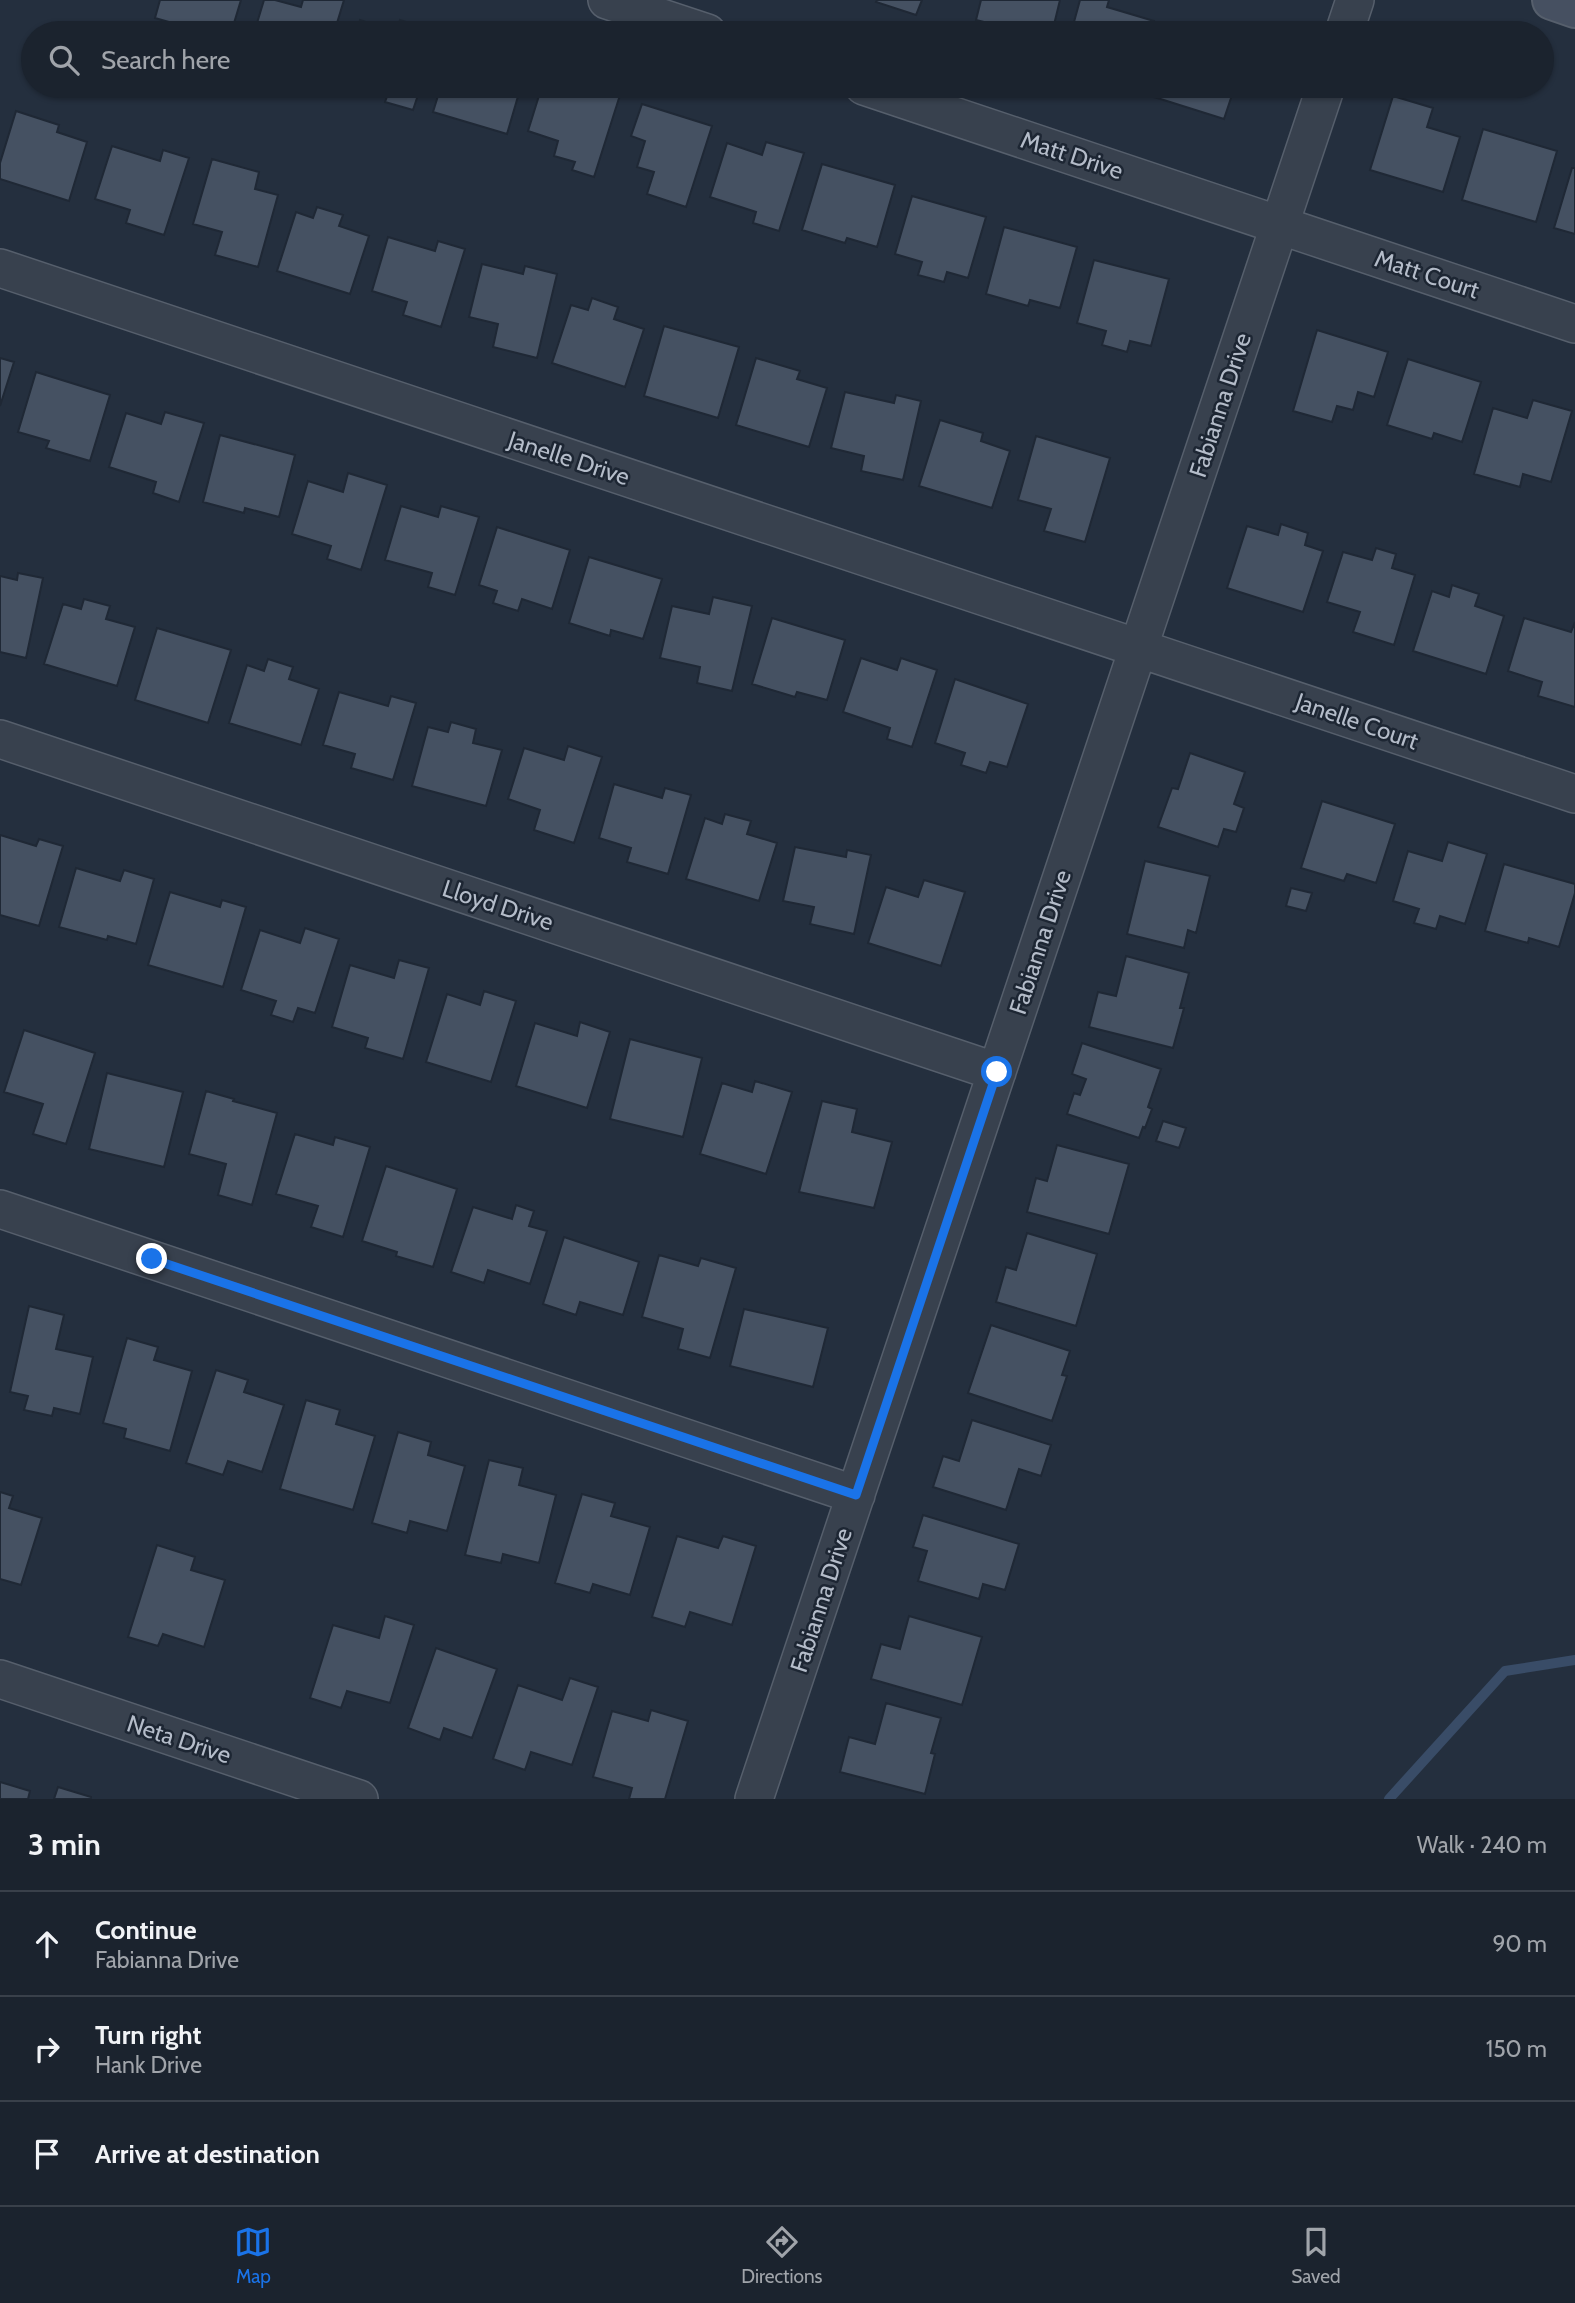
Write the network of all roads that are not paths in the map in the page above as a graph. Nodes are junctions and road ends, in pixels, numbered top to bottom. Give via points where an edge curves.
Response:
1 (607, 0) edge
2 (1355, 0) edge
3 (1552, 0) edge
4 (1575, 8) edge
5 (671, 21) edge
6 (1348, 21) edge
7 (900, 98) edge
8 (1322, 98) edge
9 (1280, 225) junction
10 (0, 268) edge
11 (1575, 324) edge
12 (1138, 648) junction
13 (0, 738) edge
14 (1575, 794) edge
15 (997, 1072) junction
16 (0, 1209) edge
17 (856, 1495) junction
18 (0, 1679) edge
19 (359, 1799) edge
20 (754, 1799) edge

1 - 5 street
2 - 6 street
3 - 4 main road
7 - 9 street, Matt Drive
8 - 9 street, Fabianna Drive
9 - 11 street, Matt Court
9 - 12 street, Fabianna Drive
10 - 12 street, Janelle Drive
12 - 14 street, Janelle Court
12 - 15 street, Fabianna Drive
13 - 15 street, Lloyd Drive
15 - 17 street, Fabianna Drive
16 - 17 street
17 - 20 street, Fabianna Drive
18 - 19 street, Neta Drive

